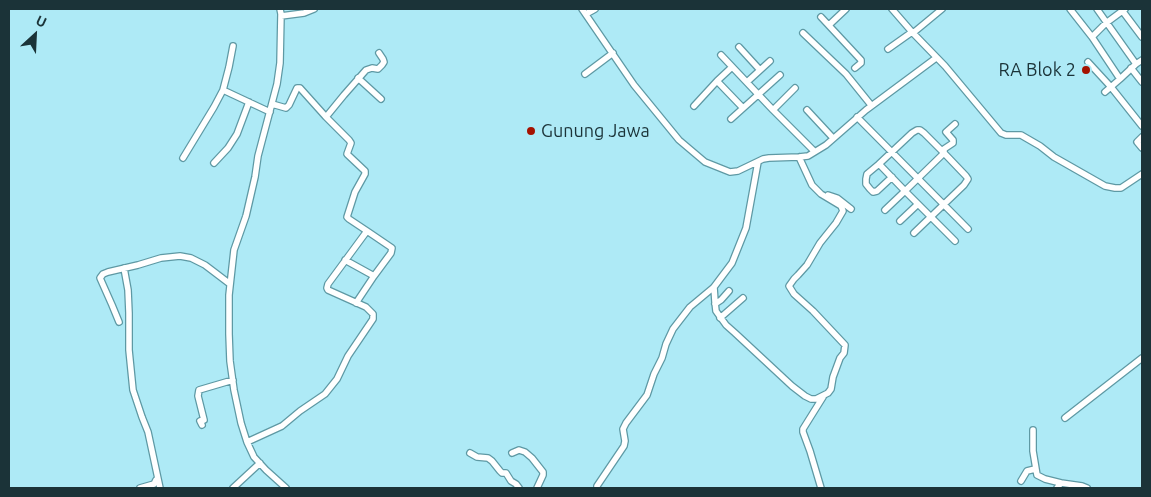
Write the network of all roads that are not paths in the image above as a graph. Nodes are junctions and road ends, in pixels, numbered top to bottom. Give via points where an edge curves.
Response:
1 (280, 9) edge
2 (314, 9) edge
3 (595, 9) edge
4 (846, 9) edge
5 (892, 9) edge
6 (942, 9) edge
7 (1070, 9) edge
8 (1097, 9) edge
9 (1123, 9) edge
10 (584, 12) edge
11 (281, 16) junction
12 (821, 17) dead end
13 (1106, 23) junction
14 (830, 25) junction
15 (912, 32) junction
16 (804, 33) dead end
17 (1142, 37) edge
18 (1092, 38) junction
19 (233, 46) dead end
20 (739, 47) dead end
21 (888, 49) dead end
22 (613, 53) junction
23 (379, 54) dead end
24 (721, 55) dead end
25 (936, 58) junction
26 (1142, 60) edge
27 (770, 61) dead end
28 (1088, 62) dead end
29 (1134, 66) junction
30 (732, 67) junction
31 (855, 68) dead end
32 (760, 70) junction
33 (585, 74) dead end
34 (780, 75) dead end
35 (358, 78) junction
36 (1120, 79) junction
37 (717, 81) junction
38 (747, 82) junction
39 (1142, 82) edge
40 (1111, 86) junction
41 (795, 88) dead end
42 (223, 90) junction
43 (1105, 92) dead end
44 (758, 95) junction
45 (380, 99) dead end
46 (249, 102) junction
47 (272, 104) junction
48 (871, 105) junction
49 (694, 106) dead end
50 (743, 108) junction
51 (772, 110) junction
52 (808, 110) dead end
53 (270, 112) junction
54 (326, 117) junction
55 (857, 117) junction
56 (732, 119) dead end
57 (955, 124) dead end
58 (1142, 126) edge
59 (1142, 137) edge
60 (833, 138) junction
61 (1142, 148) edge
62 (814, 151) junction
63 (892, 152) junction
64 (944, 153) junction
65 (183, 158) dead end
66 (799, 158) junction
67 (758, 162) junction
68 (214, 163) dead end
69 (879, 164) junction
70 (1142, 174) edge
71 (892, 177) junction
72 (918, 178) junction
73 (905, 191) junction
74 (821, 194) junction
75 (918, 204) junction
76 (944, 204) junction
77 (851, 208) dead end
78 (885, 210) dead end
79 (931, 217) junction
80 (900, 221) dead end
81 (968, 229) dead end
82 (367, 231) junction
83 (914, 233) dead end
84 (955, 241) dead end
85 (345, 260) junction
86 (124, 268) junction
87 (374, 276) junction
88 (230, 284) junction
89 (714, 287) junction
90 (729, 291) dead end
91 (743, 298) dead end
92 (356, 303) junction
93 (715, 304) junction
94 (720, 318) junction
95 (119, 322) dead end
96 (1142, 358) edge
97 (233, 380) junction
98 (823, 396) junction
99 (1065, 418) dead end
100 (202, 426) dead end
101 (1034, 430) dead end
102 (247, 442) junction
103 (470, 453) dead end
104 (512, 453) dead end
105 (260, 463) junction
106 (1035, 469) junction
107 (158, 479) junction
108 (1021, 481) dead end
109 (1059, 486) edge
110 (140, 488) edge
111 (160, 488) edge
112 (233, 488) edge
113 (286, 488) edge
114 (519, 488) edge
115 (537, 488) edge
116 (597, 488) edge
117 (821, 488) edge
118 (1087, 488) edge

1 - 11 street
2 - 11 street
3 - 10 street
4 - 14 street
5 - 15 street
6 - 15 street
7 - 18 street
8 - 13 street
9 - 13 street
9 - 17 street
10 - 22 street
11 - 47 street via 280,63
12 - 14 street
13 - 18 street
13 - 29 street
14 - 31 street via 861,60
15 - 21 street
15 - 25 street
16 - 48 street via 846,74
18 - 36 street
19 - 42 street
20 - 32 street
22 - 33 street
22 - 67 street via 678,140 705,162 730,172
23 - 35 street via 384,62 382,65 378,69 366,70
24 - 30 street
25 - 48 street
25 - 70 street via 1004,134 1021,135 1105,186 1122,188
26 - 29 street
27 - 32 street
28 - 40 street
29 - 36 street
29 - 39 street
30 - 37 street
30 - 38 street
32 - 38 street
34 - 44 street
35 - 45 street
35 - 54 street
36 - 40 street
37 - 49 street
37 - 50 street
38 - 44 street
40 - 43 street
40 - 58 street
41 - 51 street
42 - 46 street
42 - 65 street
44 - 50 street
44 - 51 street
46 - 53 street
46 - 68 street via 238,134
47 - 53 street
47 - 54 street via 286,108 294,92 300,88
48 - 55 street
50 - 56 street
51 - 62 street
52 - 60 street
53 - 88 street via 246,216 234,250
54 - 82 street via 349,140 347,154 365,171 347,217
55 - 60 street
55 - 63 street
57 - 64 street via 946,132 954,141 944,149
59 - 61 street via 1137,142
60 - 62 street
62 - 66 street
63 - 64 street via 912,133 920,130
63 - 69 street
63 - 72 street
64 - 72 street
64 - 76 street via 968,179
66 - 67 street via 770,158
66 - 74 street via 812,185
67 - 89 street via 746,228 732,263
69 - 71 street
69 - 71 street via 866,179 870,189 877,191
71 - 73 street
72 - 73 street
72 - 76 street
73 - 75 street
73 - 78 street
74 - 77 street via 837,198
74 - 98 street via 841,206 843,211 789,286 845,345 832,389
75 - 79 street
75 - 80 street
76 - 79 street
76 - 81 street
79 - 83 street
79 - 84 street
82 - 85 street
82 - 87 street via 392,248
85 - 87 street
85 - 92 street via 327,288
86 - 88 street via 180,256 205,265
86 - 95 street via 103,274 100,278
86 - 107 street via 130,313 133,390 148,432
87 - 92 street
88 - 97 street
89 - 93 street
89 - 116 street via 690,307 673,329 647,395 626,423 624,446
90 - 93 street
91 - 94 street
92 - 102 street via 366,308 373,319 333,385 286,424
93 - 94 street
94 - 98 street via 805,396 811,399
96 - 99 street
97 - 100 street via 199,390
97 - 102 street
98 - 117 street via 802,432
101 - 106 street
102 - 105 street
103 - 114 street via 488,458
104 - 115 street via 525,452 543,472
105 - 112 street
105 - 113 street
106 - 108 street via 1027,471
106 - 109 street via 1037,475
107 - 110 street via 154,484
107 - 111 street
109 - 118 street

